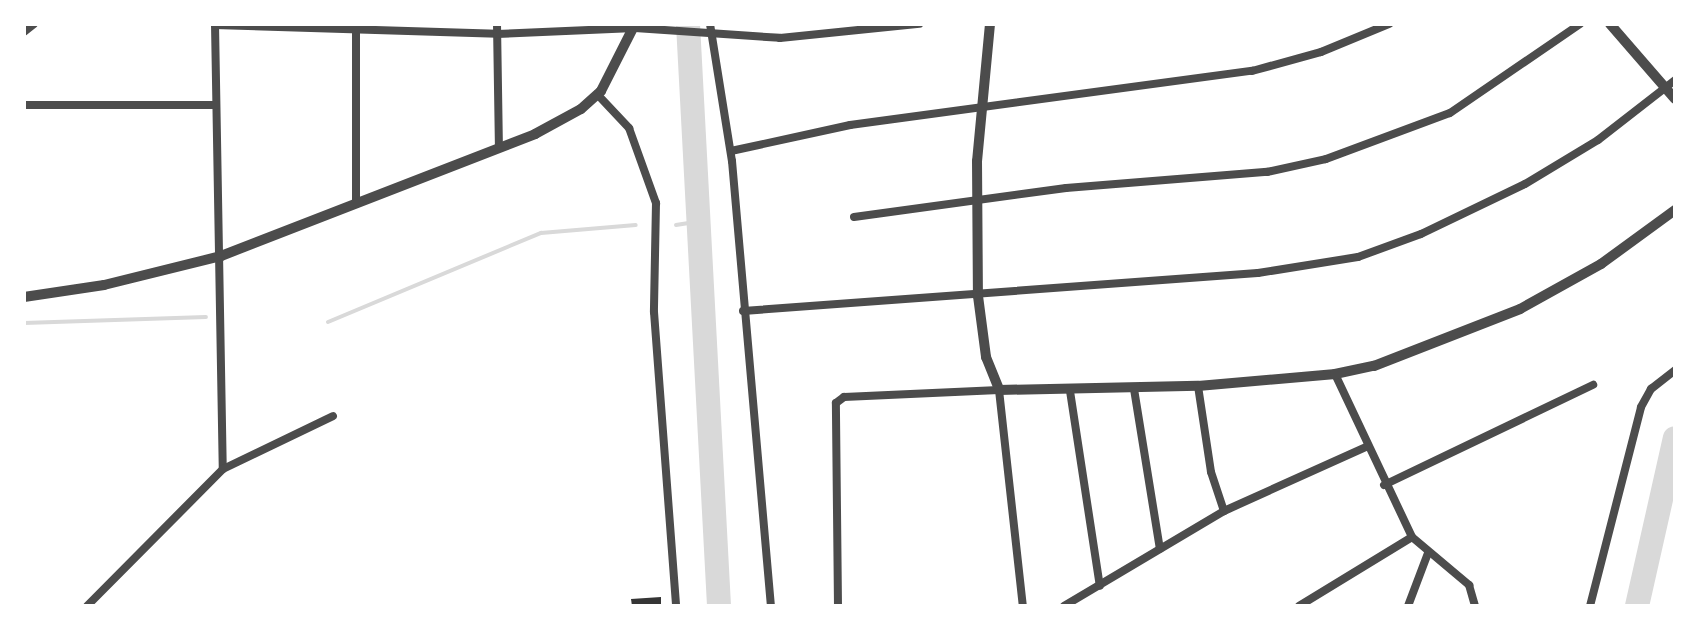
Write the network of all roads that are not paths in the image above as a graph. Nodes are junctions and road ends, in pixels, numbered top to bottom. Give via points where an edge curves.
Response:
1 (34, 24) edge
2 (710, 24) edge
3 (919, 24) edge
4 (990, 24) edge
5 (1389, 24) edge
6 (1580, 24) edge
7 (1610, 24) edge
8 (215, 25) edge
9 (356, 26) edge
10 (635, 26) edge
11 (497, 29) edge
12 (24, 32) edge
13 (711, 34) junction
14 (1675, 80) edge
15 (1665, 88) junction
16 (597, 94) junction
17 (1675, 99) edge
18 (24, 105) edge
19 (216, 105) junction
20 (982, 109) junction
21 (499, 148) junction
22 (731, 151) junction
23 (976, 203) junction
24 (356, 204) junction
25 (1675, 210) edge
26 (854, 217) dead end
27 (221, 256) junction
28 (978, 296) junction
29 (24, 297) edge
30 (743, 311) junction
31 (1675, 370) edge
32 (1335, 374) junction
33 (1593, 385) dead end
34 (1198, 386) junction
35 (1134, 389) junction
36 (999, 390) junction
37 (1070, 391) junction
38 (333, 416) dead end
39 (1366, 447) junction
40 (223, 469) junction
41 (1384, 485) junction
42 (1224, 511) junction
43 (1412, 537) junction
44 (1160, 549) junction
45 (1428, 553) junction
46 (1100, 586) junction
47 (87, 606) edge
48 (676, 606) edge
49 (771, 606) edge
50 (838, 606) edge
51 (1023, 606) edge
52 (1064, 606) edge
53 (1299, 606) edge
54 (1408, 606) edge
55 (1475, 606) edge
56 (1590, 606) edge

1 - 12 street
2 - 13 street
3 - 13 street via 780,38
4 - 20 street
5 - 20 street via 1321,52 1252,71
6 - 23 street via 1450,113 1326,159 1267,172 1066,188
7 - 15 street
8 - 9 street
8 - 19 street
9 - 11 street
9 - 24 street
10 - 11 street
10 - 13 street
10 - 16 street
11 - 21 street
13 - 22 street
14 - 15 street
15 - 17 street
15 - 28 street via 1598,140 1525,184 1421,234 1358,257 1281,271
16 - 21 street via 564,119
16 - 48 street via 629,128 656,203 654,312
18 - 19 street
19 - 27 street
20 - 22 street via 850,125
20 - 23 street
21 - 24 street
22 - 30 street
23 - 26 street
23 - 28 street
24 - 27 street
25 - 32 street via 1601,264 1510,314 1392,360
27 - 29 street via 104,285
27 - 40 street
28 - 30 street
28 - 36 street via 986,357
30 - 49 street
31 - 56 street via 1651,389 1641,407
32 - 34 street
32 - 39 street
33 - 41 street
34 - 35 street
34 - 42 street via 1211,472
35 - 37 street
35 - 44 street
36 - 37 street
36 - 50 street via 844,397 836,403
36 - 51 street
37 - 46 street
38 - 40 street
39 - 41 street
39 - 42 street
40 - 47 street
41 - 43 street
42 - 44 street
43 - 45 street
43 - 53 street
44 - 46 street
45 - 54 street
45 - 55 street via 1469,585
46 - 52 street

